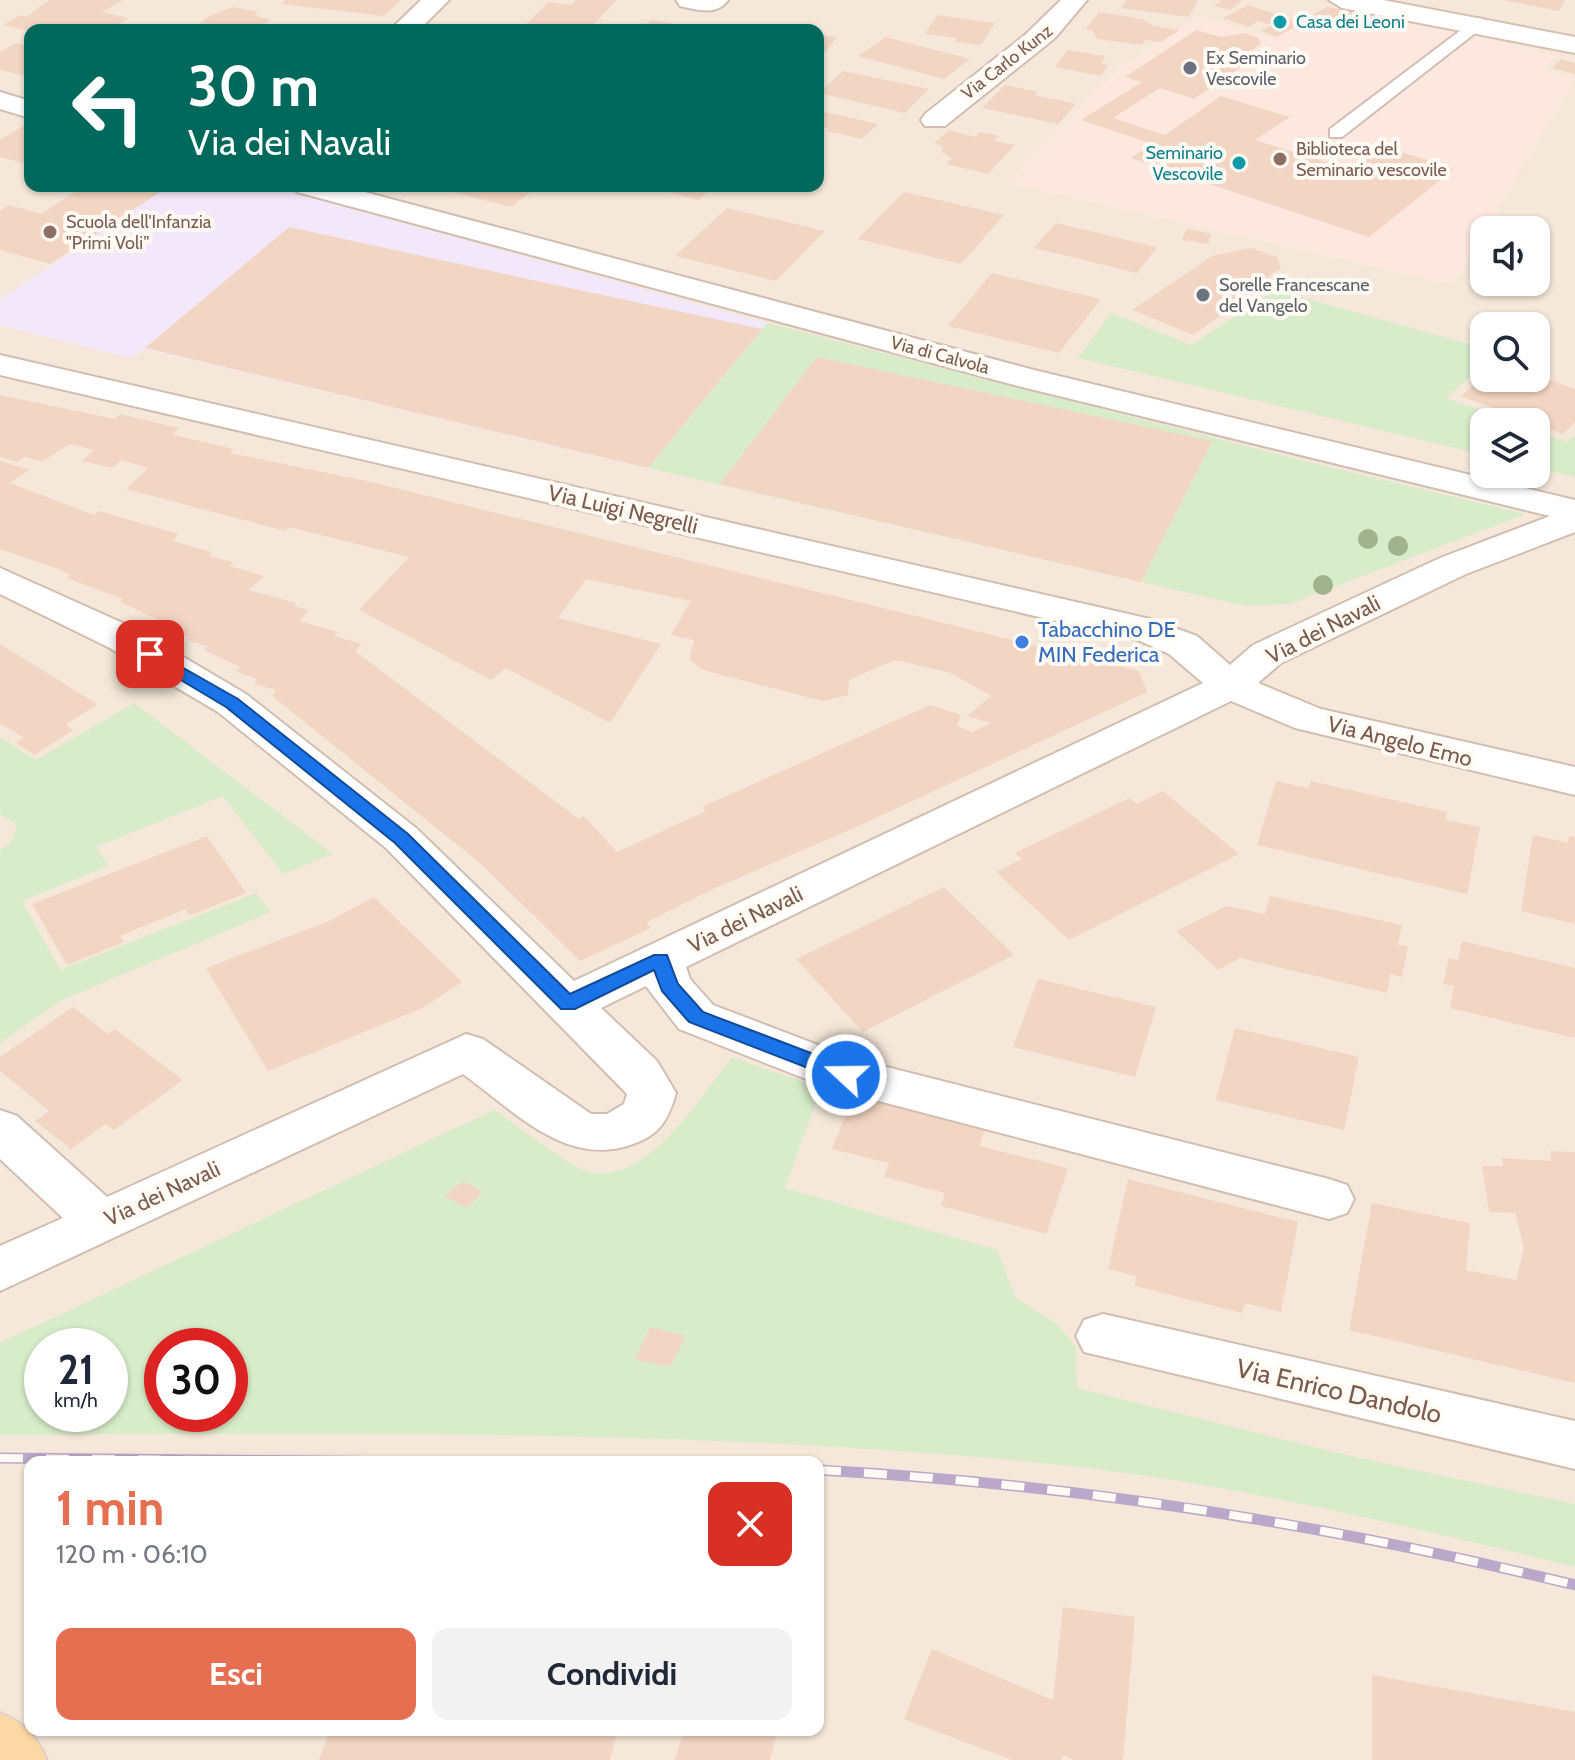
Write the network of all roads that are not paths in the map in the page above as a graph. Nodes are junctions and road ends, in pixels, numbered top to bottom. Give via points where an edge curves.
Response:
1 (436, 0) edge
2 (689, 0) edge
3 (715, 0) edge
4 (1074, 0) edge
5 (1342, 0) edge
6 (1477, 23) junction
7 (410, 24) edge
8 (1575, 45) edge
9 (0, 100) edge
10 (24, 108) edge
11 (935, 120) dead end
12 (1336, 133) dead end
13 (330, 192) edge
14 (0, 365) edge
15 (1575, 511) edge
16 (1575, 519) edge
17 (0, 579) edge
18 (1230, 686) junction
19 (1575, 781) edge
20 (660, 959) junction
21 (568, 1004) junction
22 (0, 1129) edge
23 (1329, 1199) dead end
24 (100, 1221) junction
25 (0, 1270) edge
26 (1103, 1336) dead end
27 (1575, 1445) edge
28 (0, 1743) edge
29 (16, 1760) edge

1 - 7 street
2 - 3 street
4 - 11 street, Via Carlo Kunz via 1027,50
5 - 6 street
6 - 8 street
6 - 12 lane
9 - 10 street
13 - 15 street, Via di Calvola via 1030,379
14 - 18 street, Via Luigi Negrelli via 1150,631 1183,645
16 - 18 street, Via dei Navali via 1486,551 1267,654
17 - 21 street via 122,638 232,703 401,838
18 - 19 street, Via Angelo Emo via 1322,722
18 - 20 street, Via dei Navali
20 - 21 street, Via dei Navali
20 - 23 street via 669,986 696,1017 846,1075
21 - 24 street, Via dei Navali via 640,1074 652,1093 645,1115 615,1133 579,1131 466,1052
22 - 24 street
24 - 25 street, Via dei Navali
26 - 27 street, Via Enrico Dandolo
28 - 29 main road

